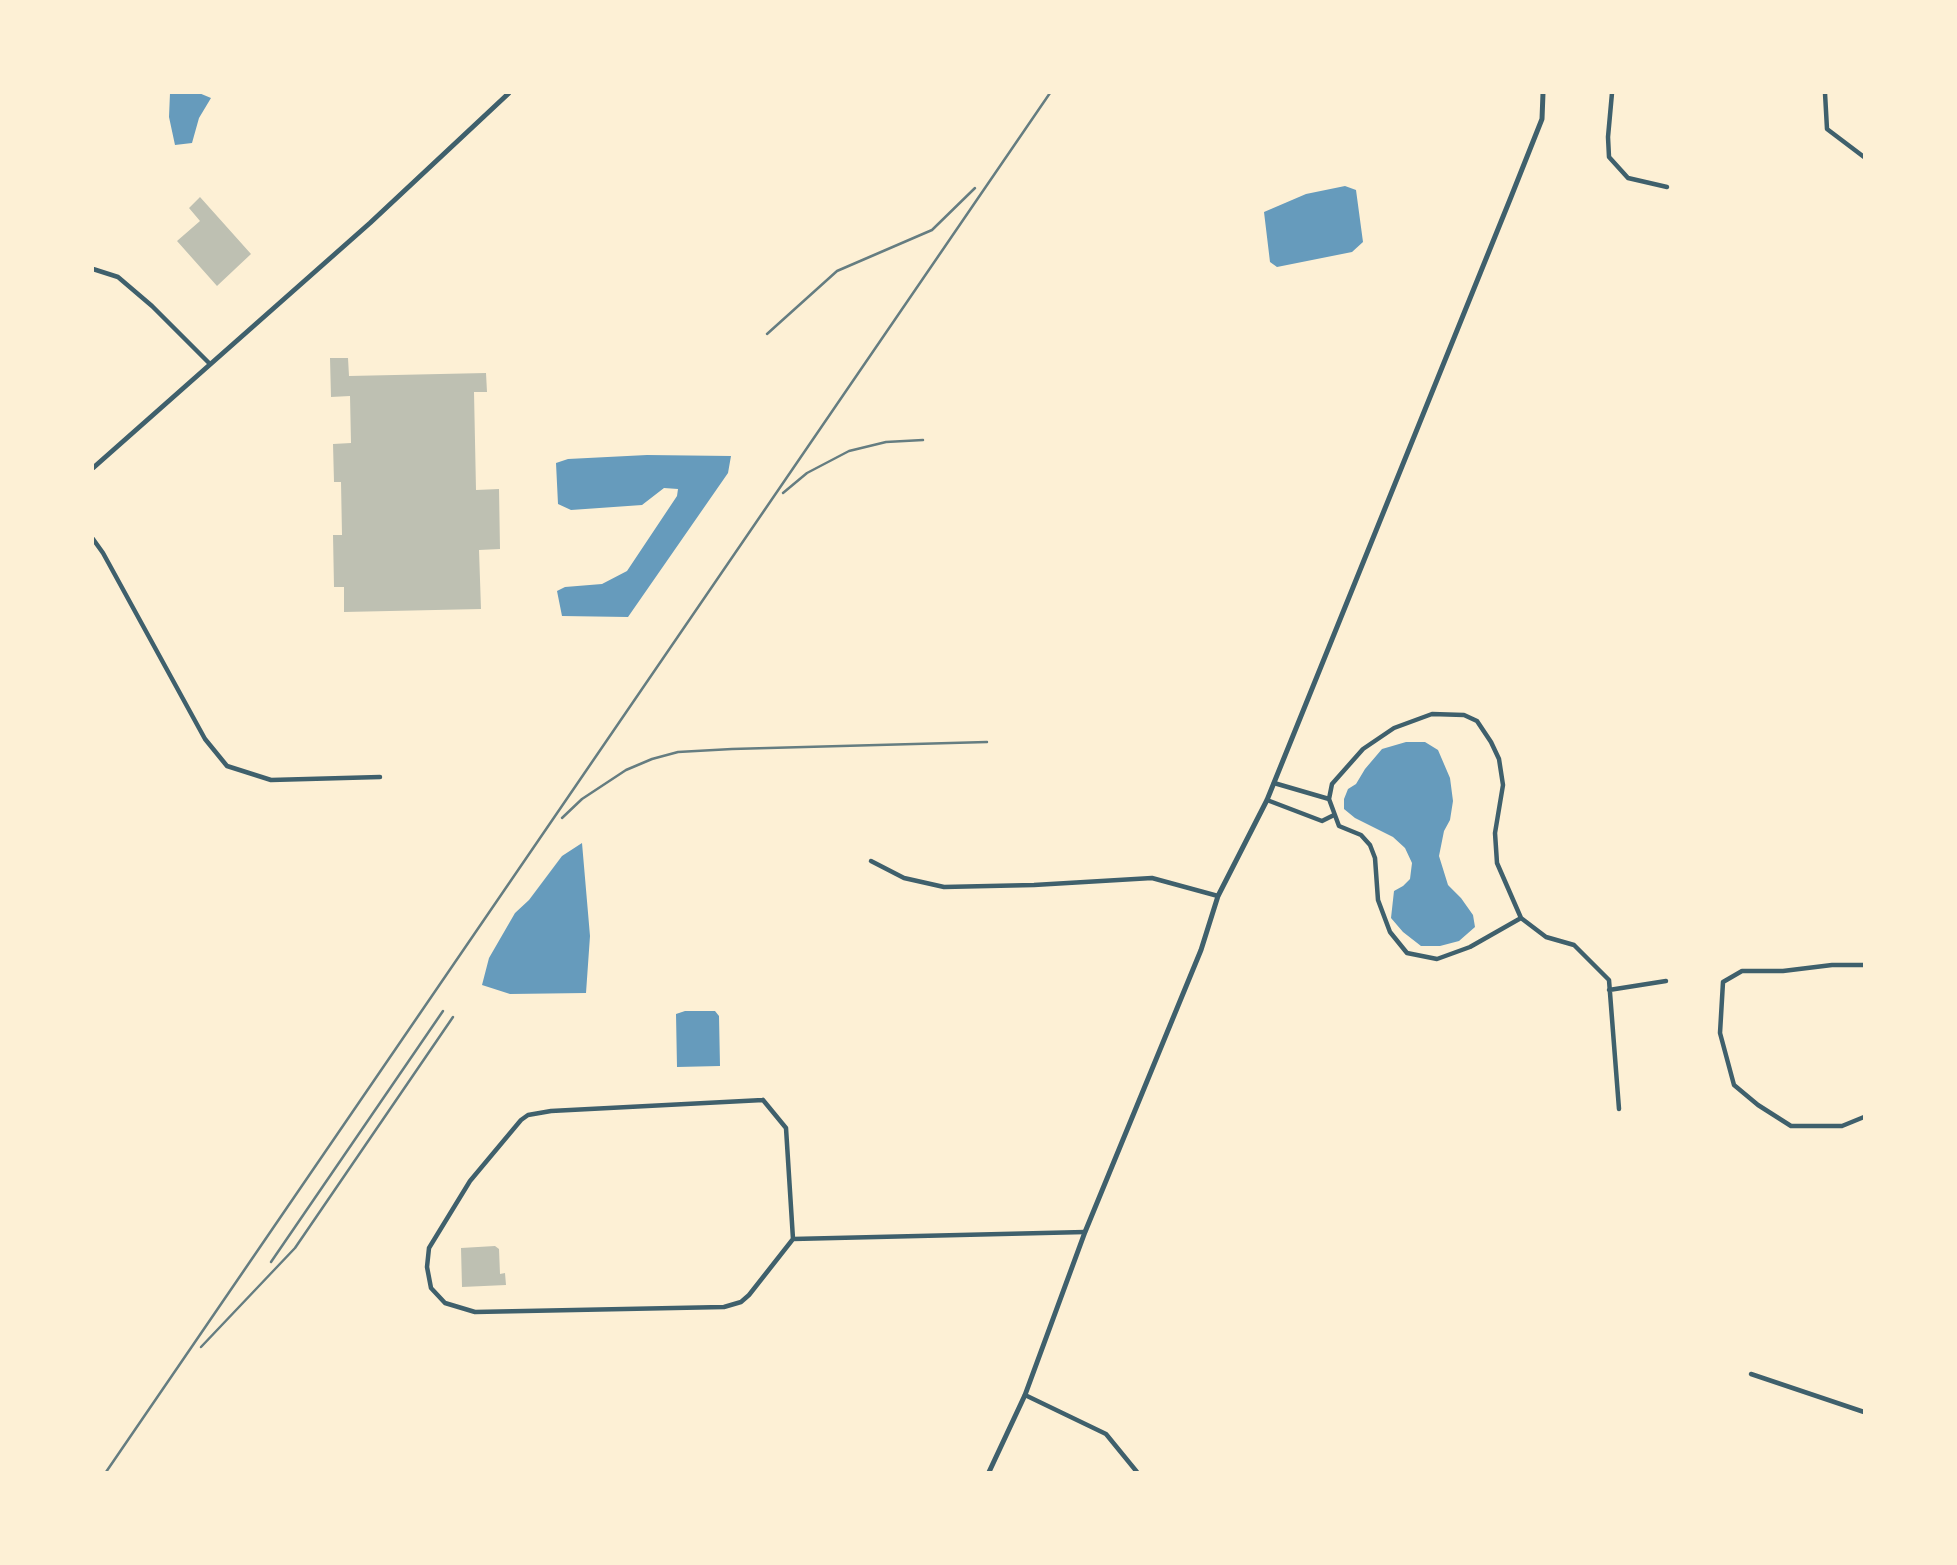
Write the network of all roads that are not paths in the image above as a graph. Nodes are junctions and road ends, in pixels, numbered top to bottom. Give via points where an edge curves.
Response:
1 (509, 93) edge
2 (1543, 93) edge
3 (1612, 93) edge
4 (1825, 93) edge
5 (1864, 157) edge
6 (1667, 187) dead end
7 (93, 269) edge
8 (210, 364) junction
9 (93, 468) edge
10 (93, 539) edge
11 (380, 777) dead end
12 (1274, 783) junction
13 (1329, 799) junction
14 (1267, 800) junction
15 (1334, 815) junction
16 (871, 861) dead end
17 (1218, 896) junction
18 (1521, 918) junction
19 (1864, 965) edge
20 (1667, 981) dead end
21 (1609, 990) junction
22 (1619, 1109) dead end
23 (1864, 1117) edge
24 (1085, 1232) junction
25 (793, 1239) junction
26 (1751, 1374) dead end
27 (1025, 1395) junction
28 (1864, 1412) edge
29 (989, 1472) edge
30 (1137, 1472) edge

1 - 8 street
2 - 12 street via 1542,120
3 - 6 street via 1609,158 1628,178
4 - 5 street via 1826,129
7 - 8 street via 118,277
8 - 9 street
10 - 11 street via 205,739 227,766 271,780
12 - 13 street
12 - 14 street
13 - 15 street
13 - 18 street via 1332,784 1363,748 1394,729 1432,714 1464,715 1477,721 1499,760 1503,785 1495,832 1497,863
14 - 15 street via 1322,821
14 - 17 street
15 - 18 street via 1339,826 1361,835 1370,845 1378,900 1390,932 1407,953 1437,959 1482,941
16 - 17 street via 904,878 944,887 1152,878
17 - 24 street via 1201,950
18 - 21 street via 1545,937 1574,945 1609,980
19 - 23 street via 1742,971 1723,982 1720,1032 1734,1085 1791,1126 1842,1126
20 - 21 street
21 - 22 street
24 - 25 street
24 - 27 street
25 - 25 street via 786,1128 764,1100 539,1112 521,1120 470,1181 429,1248 427,1267 431,1288 445,1303 475,1312 733,1306 750,1295
26 - 28 street
27 - 29 street
27 - 30 street via 1106,1434

